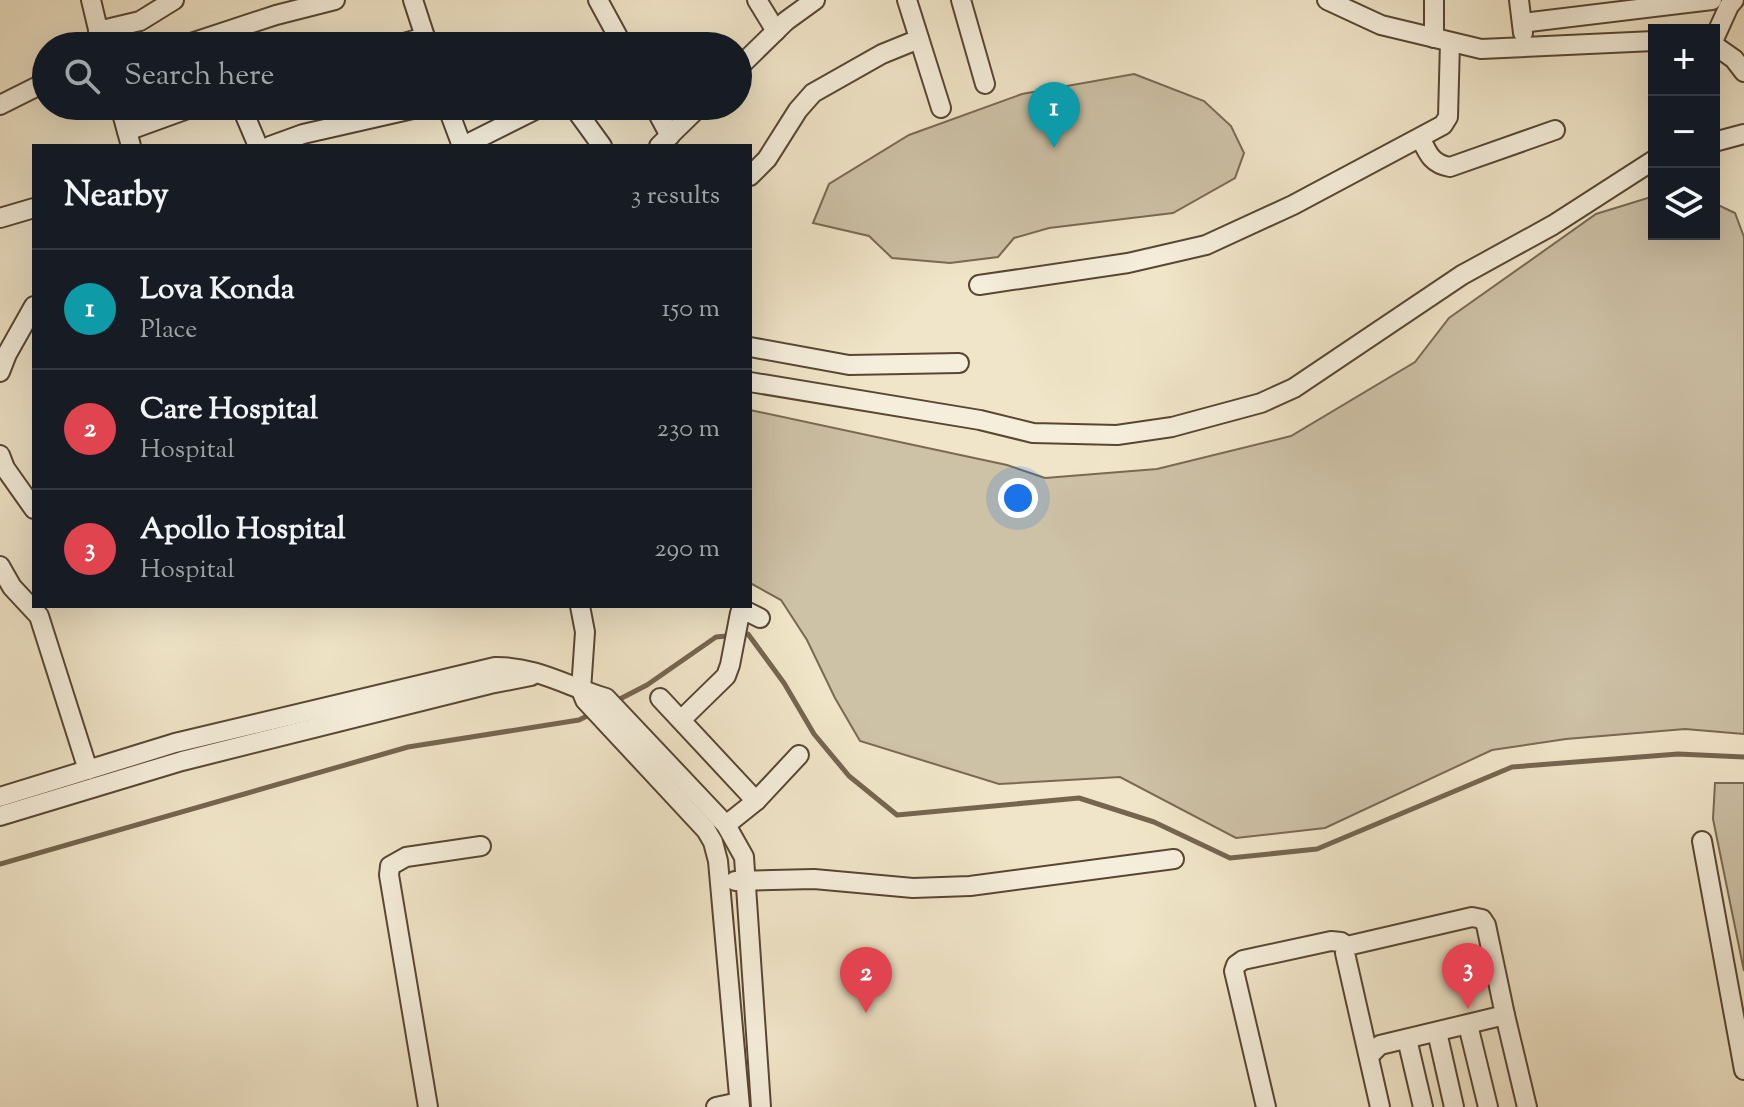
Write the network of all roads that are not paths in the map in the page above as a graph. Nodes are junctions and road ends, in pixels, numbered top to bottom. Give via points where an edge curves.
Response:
1 (91, 0) edge
2 (174, 0) edge
3 (335, 0) edge
4 (413, 0) edge
5 (598, 0) edge
6 (757, 0) edge
7 (815, 0) edge
8 (907, 0) edge
9 (961, 0) edge
10 (1327, 0) edge
11 (1434, 0) edge
12 (1519, 0) edge
13 (1726, 2) edge
14 (1352, 6) edge
15 (1522, 23) junction
16 (1719, 24) edge
17 (776, 31) junction
18 (99, 32) edge
19 (114, 32) edge
20 (224, 32) edge
21 (423, 32) edge
22 (615, 32) edge
23 (919, 39) junction
24 (1442, 40) junction
25 (1648, 41) edge
26 (1524, 47) junction
27 (1720, 47) edge
28 (752, 54) edge
29 (1744, 72) edge
30 (985, 84) dead end
31 (32, 89) edge
32 (0, 105) edge
33 (941, 108) dead end
34 (167, 120) edge
35 (247, 120) edge
36 (364, 120) edge
37 (452, 120) edge
38 (515, 120) edge
39 (583, 120) edge
40 (658, 120) edge
41 (686, 120) edge
42 (1555, 130) dead end
43 (1744, 134) edge
44 (129, 138) edge
45 (1421, 139) junction
46 (1720, 140) edge
47 (664, 141) edge
48 (257, 144) edge
49 (276, 144) edge
50 (461, 144) edge
51 (466, 144) edge
52 (601, 144) edge
53 (1648, 164) edge
54 (752, 174) edge
55 (32, 209) edge
56 (0, 218) edge
57 (979, 285) dead end
58 (32, 310) edge
59 (752, 347) edge
60 (959, 363) dead end
61 (0, 372) edge
62 (752, 382) edge
63 (0, 455) edge
64 (32, 506) edge
65 (0, 566) edge
66 (6, 589) edge
67 (580, 608) edge
68 (760, 618) dead end
69 (539, 675) junction
70 (660, 698) dead end
71 (600, 705) junction
72 (681, 720) junction
73 (799, 755) dead end
74 (88, 770) junction
75 (0, 797) edge
76 (756, 801) junction
77 (0, 816) edge
78 (726, 825) junction
79 (1702, 841) dead end
80 (481, 846) dead end
81 (1174, 859) dead end
82 (747, 880) junction
83 (720, 884) junction
84 (1347, 946) junction
85 (1505, 1015) junction
86 (1468, 1025) junction
87 (1437, 1032) junction
88 (1407, 1039) junction
89 (1369, 1056) junction
90 (1744, 1070) edge
91 (740, 1105) edge
92 (428, 1107) edge
93 (716, 1107) edge
94 (761, 1107) edge
95 (1266, 1107) edge
96 (1380, 1107) edge
97 (1423, 1107) edge
98 (1454, 1107) edge
99 (1488, 1107) edge
100 (1527, 1107) edge

1 - 18 street
2 - 19 street
3 - 20 street
4 - 21 street
5 - 22 street
6 - 17 street
7 - 17 street
8 - 23 street
9 - 30 street
10 - 14 street
11 - 24 street
12 - 15 street
13 - 15 street
13 - 16 street
14 - 24 street via 1381,25
15 - 26 street
17 - 28 street
23 - 33 street
23 - 54 street via 813,93
24 - 26 street via 1481,49
24 - 45 street via 1448,117
25 - 26 street
27 - 29 street
31 - 32 street
34 - 44 street
35 - 48 street
36 - 49 street
37 - 50 street
38 - 51 street
39 - 52 street
40 - 47 street
41 - 47 street
42 - 45 street via 1450,167 1438,165
43 - 46 street
45 - 57 street via 1206,245 1128,263
53 - 62 street via 1462,275 1294,388 1261,403 1172,427 1117,435 1033,433
55 - 56 street
58 - 61 street
59 - 60 street via 849,365
63 - 64 street
65 - 66 street
66 - 74 street via 39,616
67 - 71 street
68 - 72 street via 740,613 726,676
69 - 71 street via 569,682
69 - 74 street via 495,667 175,743
69 - 77 street via 182,761
70 - 72 street
71 - 78 street
71 - 83 street via 706,830
72 - 76 street
73 - 76 street
74 - 75 street
76 - 78 street
78 - 82 street via 744,857
79 - 90 street
80 - 92 street via 406,857 390,866
81 - 82 street via 970,886
82 - 83 street
82 - 94 street
83 - 91 street
84 - 85 street via 1482,919
84 - 89 street
84 - 95 street via 1331,941 1236,965
85 - 86 street
85 - 100 street
86 - 87 street
86 - 99 street
87 - 88 street
87 - 98 street
88 - 89 street via 1380,1045
88 - 97 street
89 - 96 street
91 - 93 street

